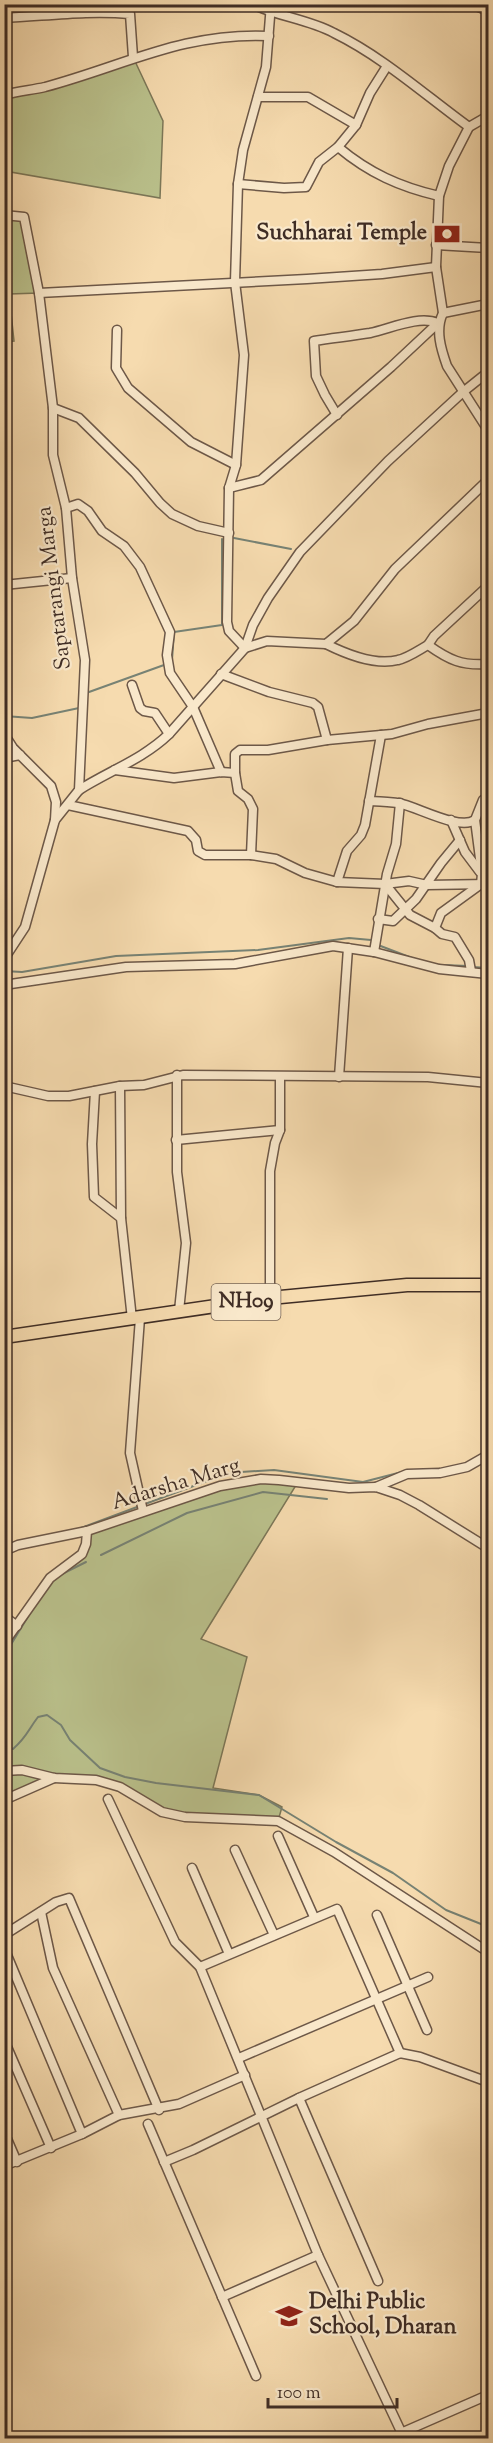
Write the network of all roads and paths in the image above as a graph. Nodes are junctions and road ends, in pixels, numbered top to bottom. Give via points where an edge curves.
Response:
1 (252, 4) edge
2 (471, 4) edge
3 (271, 9) edge
4 (489, 11) edge
5 (4, 18) edge
6 (269, 36) junction
7 (133, 57) junction
8 (387, 66) junction
9 (4, 95) edge
10 (258, 98) junction
11 (489, 116) edge
12 (356, 124) junction
13 (469, 128) junction
14 (338, 147) junction
15 (238, 184) junction
16 (439, 196) junction
17 (4, 216) edge
18 (436, 246) junction
19 (489, 248) edge
20 (436, 267) junction
21 (235, 282) junction
22 (39, 292) junction
23 (489, 304) edge
24 (443, 313) junction
25 (438, 323) junction
26 (117, 330) dead end
27 (489, 372) edge
28 (463, 392) junction
29 (53, 408) junction
30 (337, 415) junction
31 (489, 430) edge
32 (236, 465) junction
33 (489, 480) edge
34 (230, 488) junction
35 (66, 508) junction
36 (229, 533) junction
37 (72, 578) junction
38 (4, 585) edge
39 (489, 586) edge
40 (326, 644) junction
41 (428, 645) junction
42 (245, 648) junction
43 (489, 664) edge
44 (221, 674) junction
45 (132, 685) dead end
46 (193, 707) junction
47 (489, 713) edge
48 (4, 734) edge
49 (169, 734) junction
50 (381, 735) junction
51 (327, 740) junction
52 (20, 755) junction
53 (4, 758) edge
54 (115, 770) junction
55 (221, 772) junction
56 (235, 773) junction
57 (79, 790) junction
58 (489, 797) edge
59 (369, 801) junction
60 (400, 803) junction
61 (69, 805) junction
62 (55, 820) junction
63 (451, 820) junction
64 (475, 820) junction
65 (460, 840) junction
66 (251, 855) junction
67 (482, 874) junction
68 (337, 882) junction
69 (385, 884) junction
70 (485, 884) edge
71 (427, 885) junction
72 (405, 911) junction
73 (378, 920) junction
74 (435, 928) junction
75 (348, 948) junction
76 (374, 952) junction
77 (4, 958) edge
78 (471, 971) junction
79 (489, 974) edge
80 (4, 985) edge
81 (177, 1075) junction
82 (280, 1077) junction
83 (339, 1077) junction
84 (489, 1083) edge
85 (4, 1086) edge
86 (120, 1086) junction
87 (94, 1091) junction
88 (280, 1130) junction
89 (176, 1140) junction
90 (121, 1218) junction
91 (489, 1285) edge
92 (270, 1298) junction
93 (179, 1311) junction
94 (136, 1318) junction
95 (4, 1336) edge
96 (489, 1455) edge
97 (376, 1487) junction
98 (143, 1512) junction
99 (87, 1531) junction
100 (489, 1548) edge
101 (4, 1551) edge
102 (4, 1616) edge
103 (17, 1626) junction
104 (4, 1643) edge
105 (4, 1771) edge
106 (54, 1778) junction
107 (108, 1799) dead end
108 (4, 1800) edge
109 (278, 1836) dead end
110 (235, 1850) dead end
111 (192, 1868) dead end
112 (41, 1912) junction
113 (377, 1915) dead end
114 (314, 1917) junction
115 (4, 1935) edge
116 (274, 1935) junction
117 (4, 1948) edge
118 (489, 1952) edge
119 (229, 1954) junction
120 (200, 1967) junction
121 (428, 1977) dead end
122 (408, 1987) junction
123 (376, 2001) junction
124 (427, 2030) dead end
125 (4, 2040) edge
126 (400, 2053) junction
127 (239, 2058) junction
128 (245, 2075) junction
129 (489, 2082) edge
130 (299, 2098) junction
131 (159, 2109) junction
132 (119, 2115) junction
133 (262, 2117) junction
134 (148, 2124) dead end
135 (4, 2132) edge
136 (82, 2134) junction
137 (51, 2148) junction
138 (17, 2162) junction
139 (164, 2162) junction
140 (4, 2166) edge
141 (318, 2255) junction
142 (378, 2281) dead end
143 (222, 2296) junction
144 (256, 2376) dead end
145 (489, 2394) edge
146 (402, 2436) edge

1 - 3 street
2 - 4 street
3 - 6 street
3 - 8 street via 333,32
5 - 7 street via 69,12 130,14
6 - 7 street via 208,39
6 - 10 street
7 - 9 street via 45,87
8 - 12 street
8 - 13 street
10 - 12 street via 308,97
10 - 15 street
11 - 13 street
12 - 14 street
13 - 16 street via 448,166
14 - 15 street via 319,162 306,187
14 - 16 street via 390,182
15 - 21 street
16 - 18 street
17 - 22 street, Saptarangi Marga via 24,217
18 - 19 street
18 - 20 street
20 - 21 street
20 - 24 street
21 - 22 street
21 - 32 street via 244,355
22 - 29 street, Saptarangi Marga
23 - 24 street
24 - 25 street
25 - 28 street via 447,366
25 - 30 street
25 - 30 street via 418,322 314,341 316,375
26 - 32 street via 116,368 128,387 191,442
27 - 28 street
28 - 31 street
28 - 42 street via 388,461 300,552 268,598
29 - 35 street, Saptarangi Marga via 53,455
29 - 36 street via 79,418 172,514 198,526
30 - 34 street via 261,480
32 - 34 street
33 - 40 street via 395,569 354,621
34 - 36 street
35 - 37 street, Saptarangi Marga
35 - 46 street via 78,504 88,511 102,531 124,546 140,567 170,632 170,673
36 - 42 street via 227,622 229,631
37 - 38 street
37 - 57 street, Saptarangi Marga via 85,660
39 - 41 street
40 - 41 street via 346,654 382,661 399,660
40 - 42 street via 267,641
41 - 43 street via 458,663
42 - 44 street
44 - 46 street
44 - 51 street via 313,703 318,707
45 - 49 street via 140,708 155,713
46 - 49 street
46 - 55 street
47 - 50 street
48 - 52 street
49 - 54 street via 156,747
50 - 51 street
50 - 59 street
51 - 56 street via 268,750 240,750 235,754
52 - 53 street
52 - 62 street via 51,786 56,802
54 - 55 street via 174,777
54 - 57 street
55 - 56 street
56 - 66 street via 238,791 253,809
57 - 61 street
58 - 64 street via 483,801
59 - 60 street
59 - 68 street via 361,834 347,851
60 - 63 street
60 - 69 street via 396,844
61 - 62 street
61 - 66 street via 188,831 196,840 198,851 205,855
62 - 77 street via 25,927
63 - 64 street
63 - 65 street
64 - 67 street
65 - 67 street
65 - 71 street
66 - 68 street via 276,859
67 - 70 street
68 - 69 street
69 - 71 street via 410,881
69 - 72 street
69 - 73 street
70 - 71 street
70 - 74 street via 441,913
71 - 72 street
72 - 73 street via 393,921
72 - 74 street
73 - 76 street
74 - 78 street via 455,937
75 - 76 street
75 - 80 street via 333,946 235,964 126,967
75 - 83 street
76 - 78 street via 439,969
78 - 79 street
81 - 82 street
81 - 86 street via 144,1085
81 - 89 street
82 - 83 street
82 - 88 street
83 - 84 street via 428,1077
85 - 87 street via 48,1096
86 - 87 street
86 - 90 street
87 - 90 street via 94,1197
88 - 89 street
88 - 92 street via 270,1171
89 - 93 street via 186,1243
90 - 94 street
91 - 92 main road, NH09 via 407,1285
92 - 93 main road, NH09
93 - 94 main road, NH09
94 - 95 main road, NH09
94 - 98 street via 130,1453
96 - 97 street via 467,1467 407,1474
97 - 98 street, Adarsha Marg via 250,1480 219,1486
97 - 100 street, Adarsha Marg via 419,1505
98 - 99 street, Adarsha Marg
99 - 101 street, Adarsha Marg
99 - 103 street via 82,1554 50,1578
102 - 103 street
103 - 104 street
105 - 106 street via 22,1770
106 - 108 street
106 - 118 street via 96,1780 120,1787 162,1812 185,1817 278,1821 334,1852
107 - 120 street via 175,1942
109 - 114 street
110 - 116 street
111 - 119 street
112 - 115 street
112 - 131 street via 69,1898
112 - 132 street via 54,1968
113 - 122 street
114 - 116 street
114 - 123 street via 337,1908
116 - 119 street
117 - 136 street
119 - 120 street
120 - 127 street
121 - 122 street
122 - 123 street
122 - 124 street
123 - 126 street
123 - 127 street
125 - 137 street
126 - 129 street
126 - 130 street
127 - 128 street
128 - 131 street
128 - 133 street
130 - 133 street
130 - 142 street
131 - 132 street
132 - 136 street
133 - 139 street
133 - 141 street
134 - 139 street
135 - 138 street
136 - 137 street
137 - 138 street
138 - 140 street
139 - 143 street
141 - 143 street
141 - 146 street
143 - 144 street
145 - 146 street

